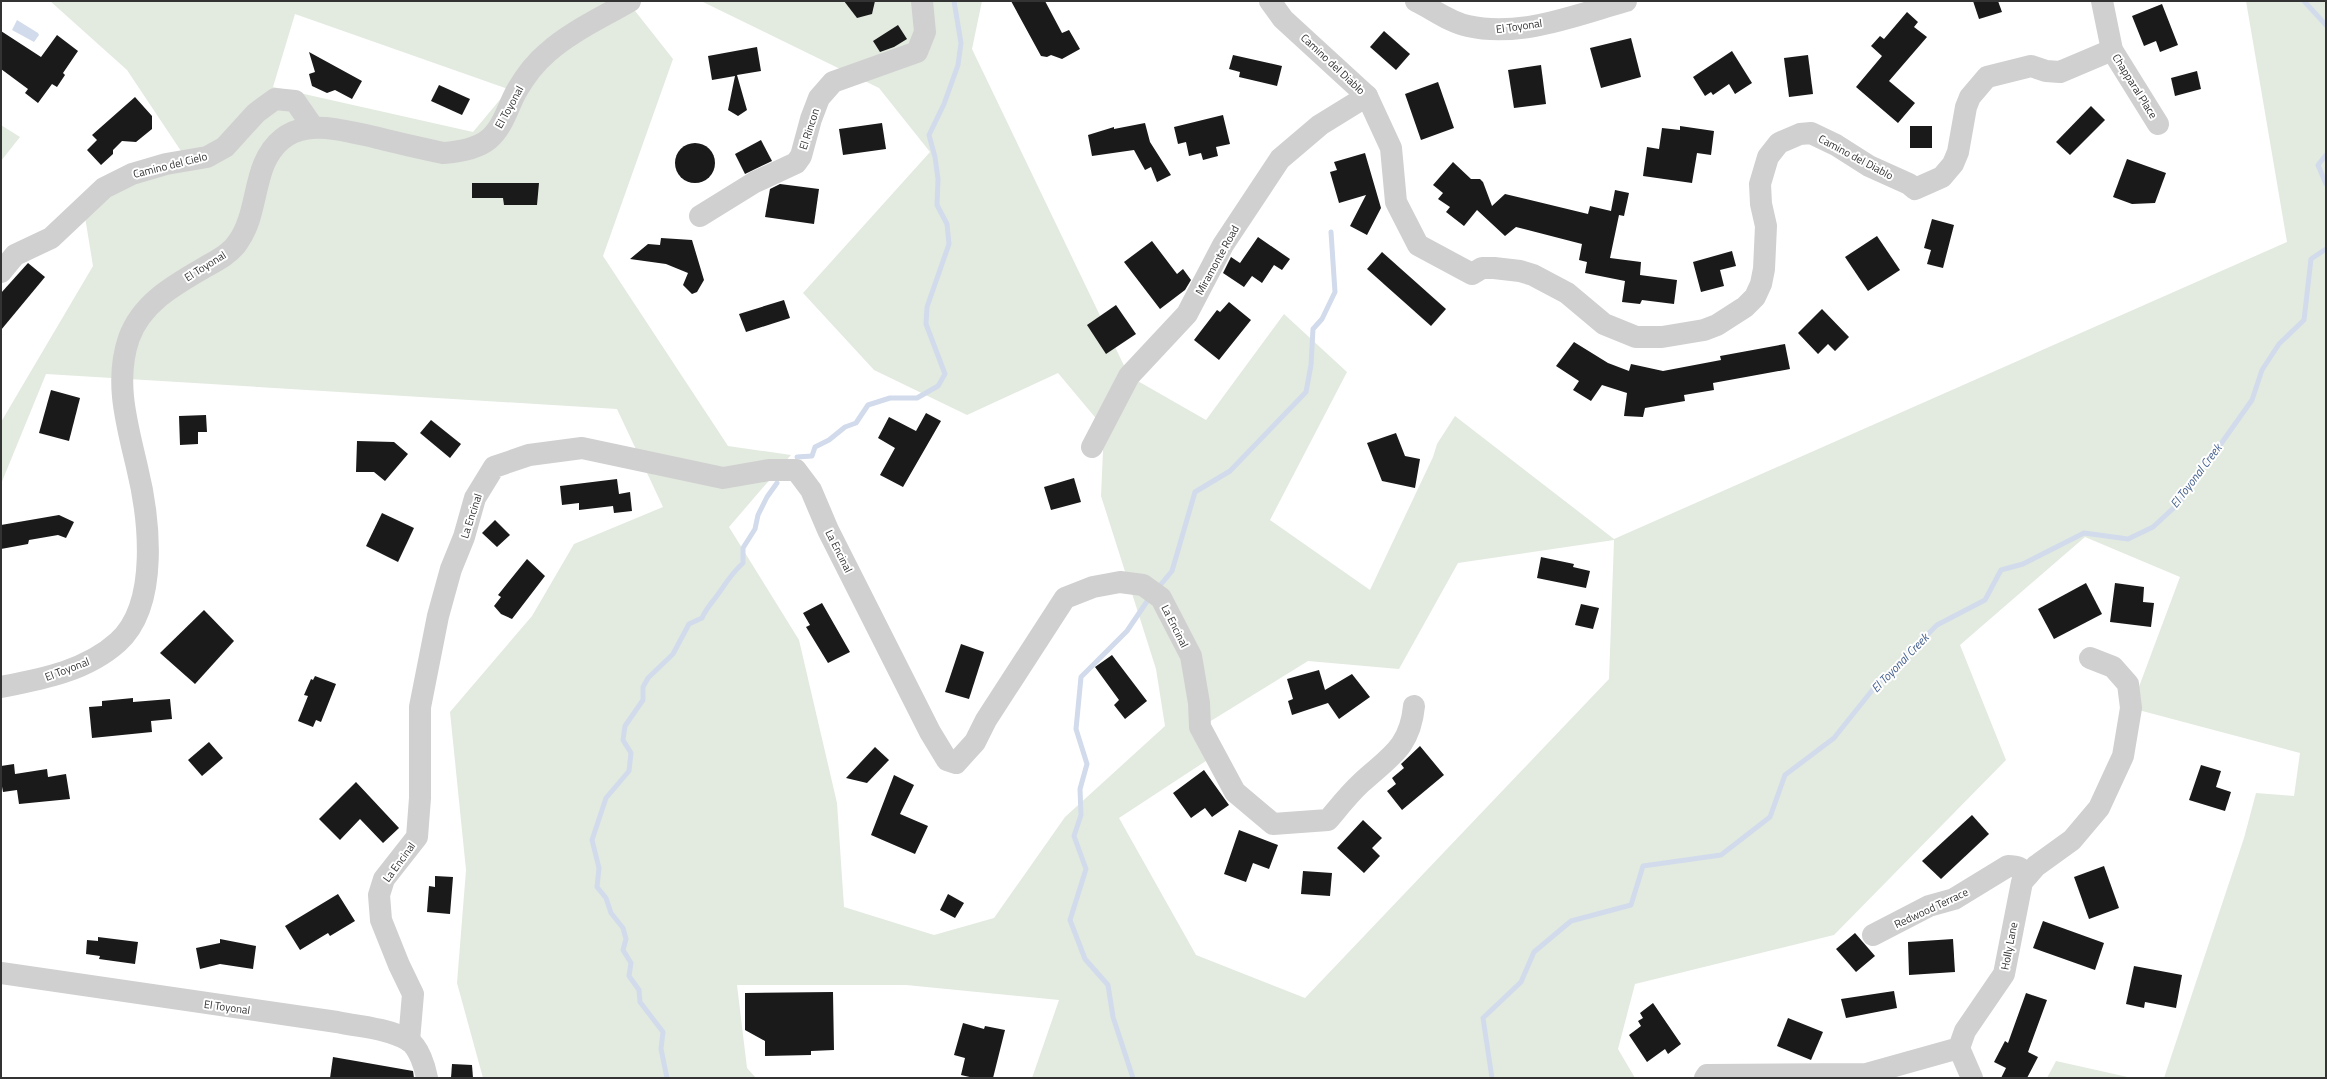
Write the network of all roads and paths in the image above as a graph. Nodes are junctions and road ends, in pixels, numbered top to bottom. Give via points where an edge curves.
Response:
1 (630, 1) edge
2 (922, 1) edge
3 (1270, 1) edge
4 (1416, 1) edge
5 (1626, 1) edge
6 (2102, 1) edge
7 (2112, 50) junction
8 (1367, 96) junction
9 (2158, 124) dead end
10 (313, 127) junction
11 (700, 216) dead end
12 (1, 272) edge
13 (1092, 447) dead end
14 (2090, 658) dead end
15 (1, 687) edge
16 (1414, 706) dead end
17 (2028, 875) junction
18 (1873, 935) dead end
19 (1, 973) edge
20 (410, 1041) junction
21 (1958, 1048) junction
22 (427, 1078) edge
23 (1705, 1078) edge
24 (1972, 1078) edge

1 - 10 street, El Toyonal via 547,53 517,91 498,129 488,140 475,146 443,153 336,129
2 - 11 street, El Rincon via 925,32 917,52 833,82 819,98 796,163 755,182
3 - 8 street, Camino del Diablo via 1283,19
4 - 5 street, El Toyonal via 1467,26 1497,31 1539,25
6 - 7 street, Chapparal Place
7 - 8 street, Camino del Diablo via 2060,72 2031,66 1987,77 1970,97 1966,107 1958,152 1953,164 1942,177 1915,189 1810,133 1800,134 1779,143 1768,158 1760,184 1766,226 1764,269 1755,297 1745,307 1717,325 1704,330 1662,337 1636,337 1610,327 1568,293 1532,275 1494,268 1482,268 1472,274 1418,245 1396,202 1391,148
7 - 9 street, Chapparal Place
8 - 13 street, Miramonte Road via 1320,125 1280,159 1223,245 1187,314 1129,376
10 - 12 street, Camino del Cielo via 295,100 275,99 256,113 225,147 207,157 166,164 132,174 104,188 51,238 15,255
10 - 15 street, El Toyonal via 287,135 273,148 265,163 246,228 238,243 222,257 169,288 145,310 130,336 123,359 123,407 143,491 148,534 144,587 137,613 122,638 98,657 71,670
14 - 17 street, Holly Lane via 2113,667 2128,684 2131,708 2123,756 2098,808 2072,840 2036,866
16 - 20 street, La Encinal via 1412,723 1397,752 1361,783 1328,820 1273,824 1235,792 1200,727 1199,703 1191,656 1161,598 1143,585 1120,582 1093,587 1065,598 974,742 956,763 947,760 930,732 828,530 811,490 796,470 769,470 723,478 582,448 522,457 494,467 475,498 451,570 438,616 420,707 418,837 384,879 379,895 381,920 414,994
17 - 18 street, Redwood Terrace via 2016,866 2008,866 1954,899 1929,906
17 - 21 street, Holly Lane via 2022,882 2004,974 1965,1031
19 - 20 street, El Toyonal via 337,1022
20 - 22 street via 425,1065
21 - 23 street via 1866,1074 1707,1075
21 - 24 street

